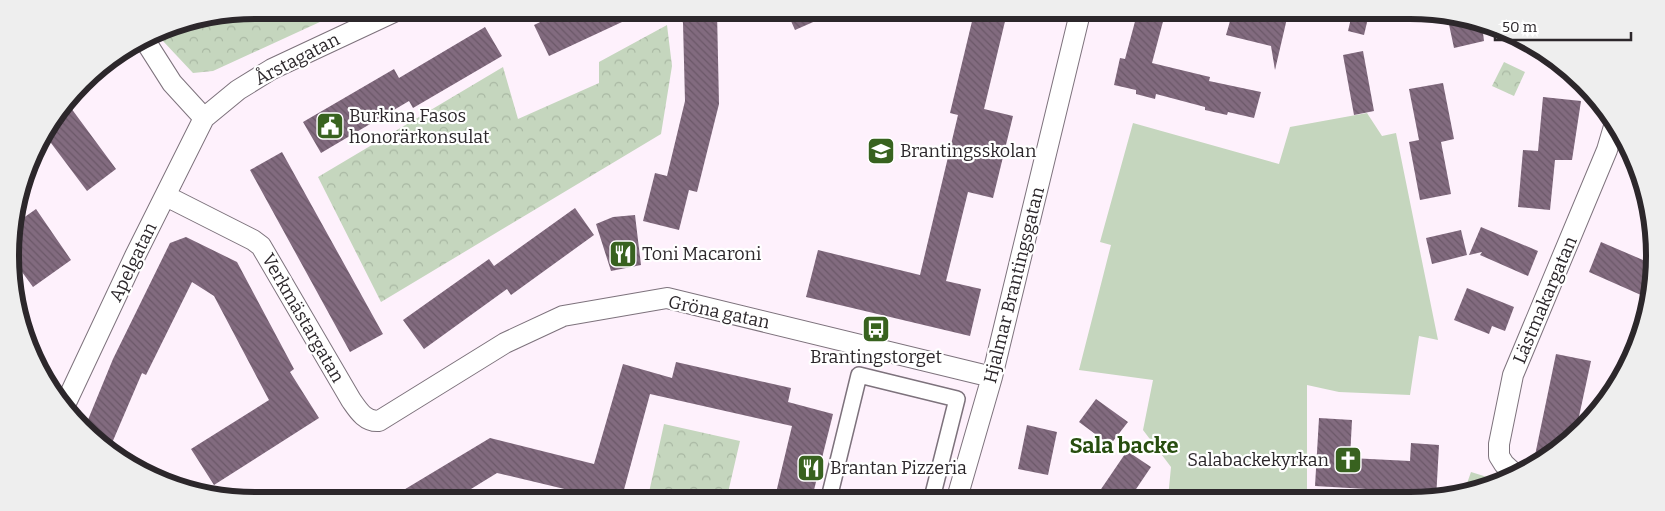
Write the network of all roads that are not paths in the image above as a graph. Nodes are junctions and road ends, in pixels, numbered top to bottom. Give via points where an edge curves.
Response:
1 (377, 19) edge
2 (1079, 19) edge
3 (147, 45) edge
4 (204, 118) junction
5 (1612, 132) edge
6 (166, 196) junction
7 (992, 377) junction
8 (68, 400) edge
9 (379, 421) joint
10 (1510, 470) edge
11 (830, 492) edge
12 (934, 492) edge
13 (960, 492) edge

1 - 4 street, Årstagatan via 272,69 238,90
2 - 7 street, Hjalmar Brantingsgatan
3 - 4 street via 172,83
4 - 6 street, Apelgatan
5 - 10 street, Lästmakargatan via 1513,375 1499,444 1499,456
6 - 8 street, Apelgatan
6 - 9 street, Verkmästargatan via 261,246 351,400 360,413 372,421
7 - 9 street, Gröna gatan via 667,298 563,316 505,343
7 - 13 street, Hjalmar Brantingsgatan
11 - 12 street via 859,375 957,399

